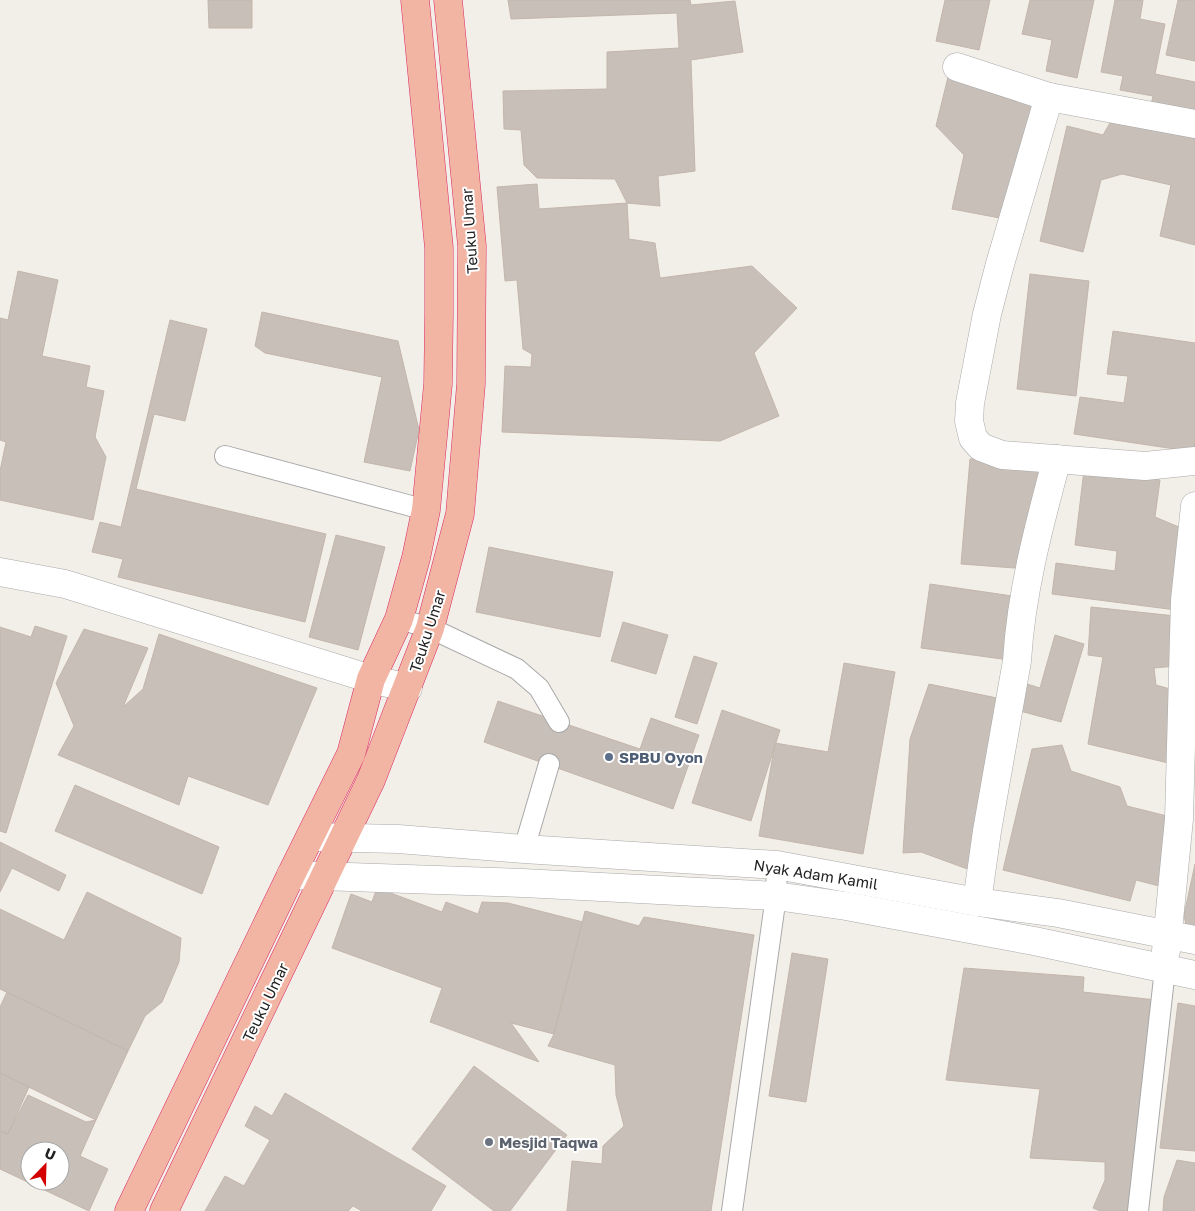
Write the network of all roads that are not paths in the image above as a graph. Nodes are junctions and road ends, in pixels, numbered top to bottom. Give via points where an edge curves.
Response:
1 (415, 0) edge
2 (448, 0) edge
3 (957, 67) dead end
4 (1048, 97) junction
5 (1195, 124) edge
6 (224, 456) dead end
7 (1057, 459) junction
8 (1195, 461) edge
9 (1195, 506) edge
10 (426, 510) junction
11 (0, 572) edge
12 (399, 620) junction
13 (430, 628) junction
14 (371, 679) junction
15 (408, 688) junction
16 (559, 722) dead end
17 (549, 764) dead end
18 (310, 837) junction
19 (343, 837) junction
20 (524, 849) junction
21 (777, 865) junction
22 (290, 875) junction
23 (325, 876) junction
24 (776, 896) junction
25 (977, 902) junction
26 (1168, 934) junction
27 (1195, 940) edge
28 (1165, 969) junction
29 (1195, 975) edge
30 (130, 1211) edge
31 (164, 1211) edge
32 (732, 1211) edge
33 (1138, 1211) edge

1 - 10 highway, Teuku Umar via 438,248 438,384
2 - 13 highway, Teuku Umar via 472,246 471,384 460,514
3 - 4 street
4 - 5 street
4 - 7 street via 987,314 970,403 970,421 972,438 981,447 1002,454
6 - 10 lane
7 - 8 street via 1145,466
7 - 25 street via 1034,543
9 - 26 street via 1185,600 1179,819
10 - 12 highway, Teuku Umar
11 - 14 street via 65,584
12 - 13 lane
12 - 14 highway, Teuku Umar
13 - 15 highway, Teuku Umar
13 - 16 lane via 523,674 546,697
14 - 15 street
14 - 18 highway, Teuku Umar via 351,754
15 - 19 highway, Teuku Umar via 371,780
17 - 20 lane
18 - 19 street, Nyak Adam Kamil
18 - 22 highway, Teuku Umar
19 - 20 street, Nyak Adam Kamil
19 - 23 highway, Teuku Umar
20 - 21 street, Nyak Adam Kamil
21 - 24 lane
21 - 25 street, Nyak Adam Kamil
22 - 23 street
22 - 30 highway, Teuku Umar
23 - 24 street
23 - 31 highway, Teuku Umar
24 - 28 street via 1034,941
24 - 32 lane
25 - 26 street, Nyak Adam Kamil
26 - 27 street, Nyak Adam Kamil
26 - 28 street
28 - 29 street
28 - 33 lane

